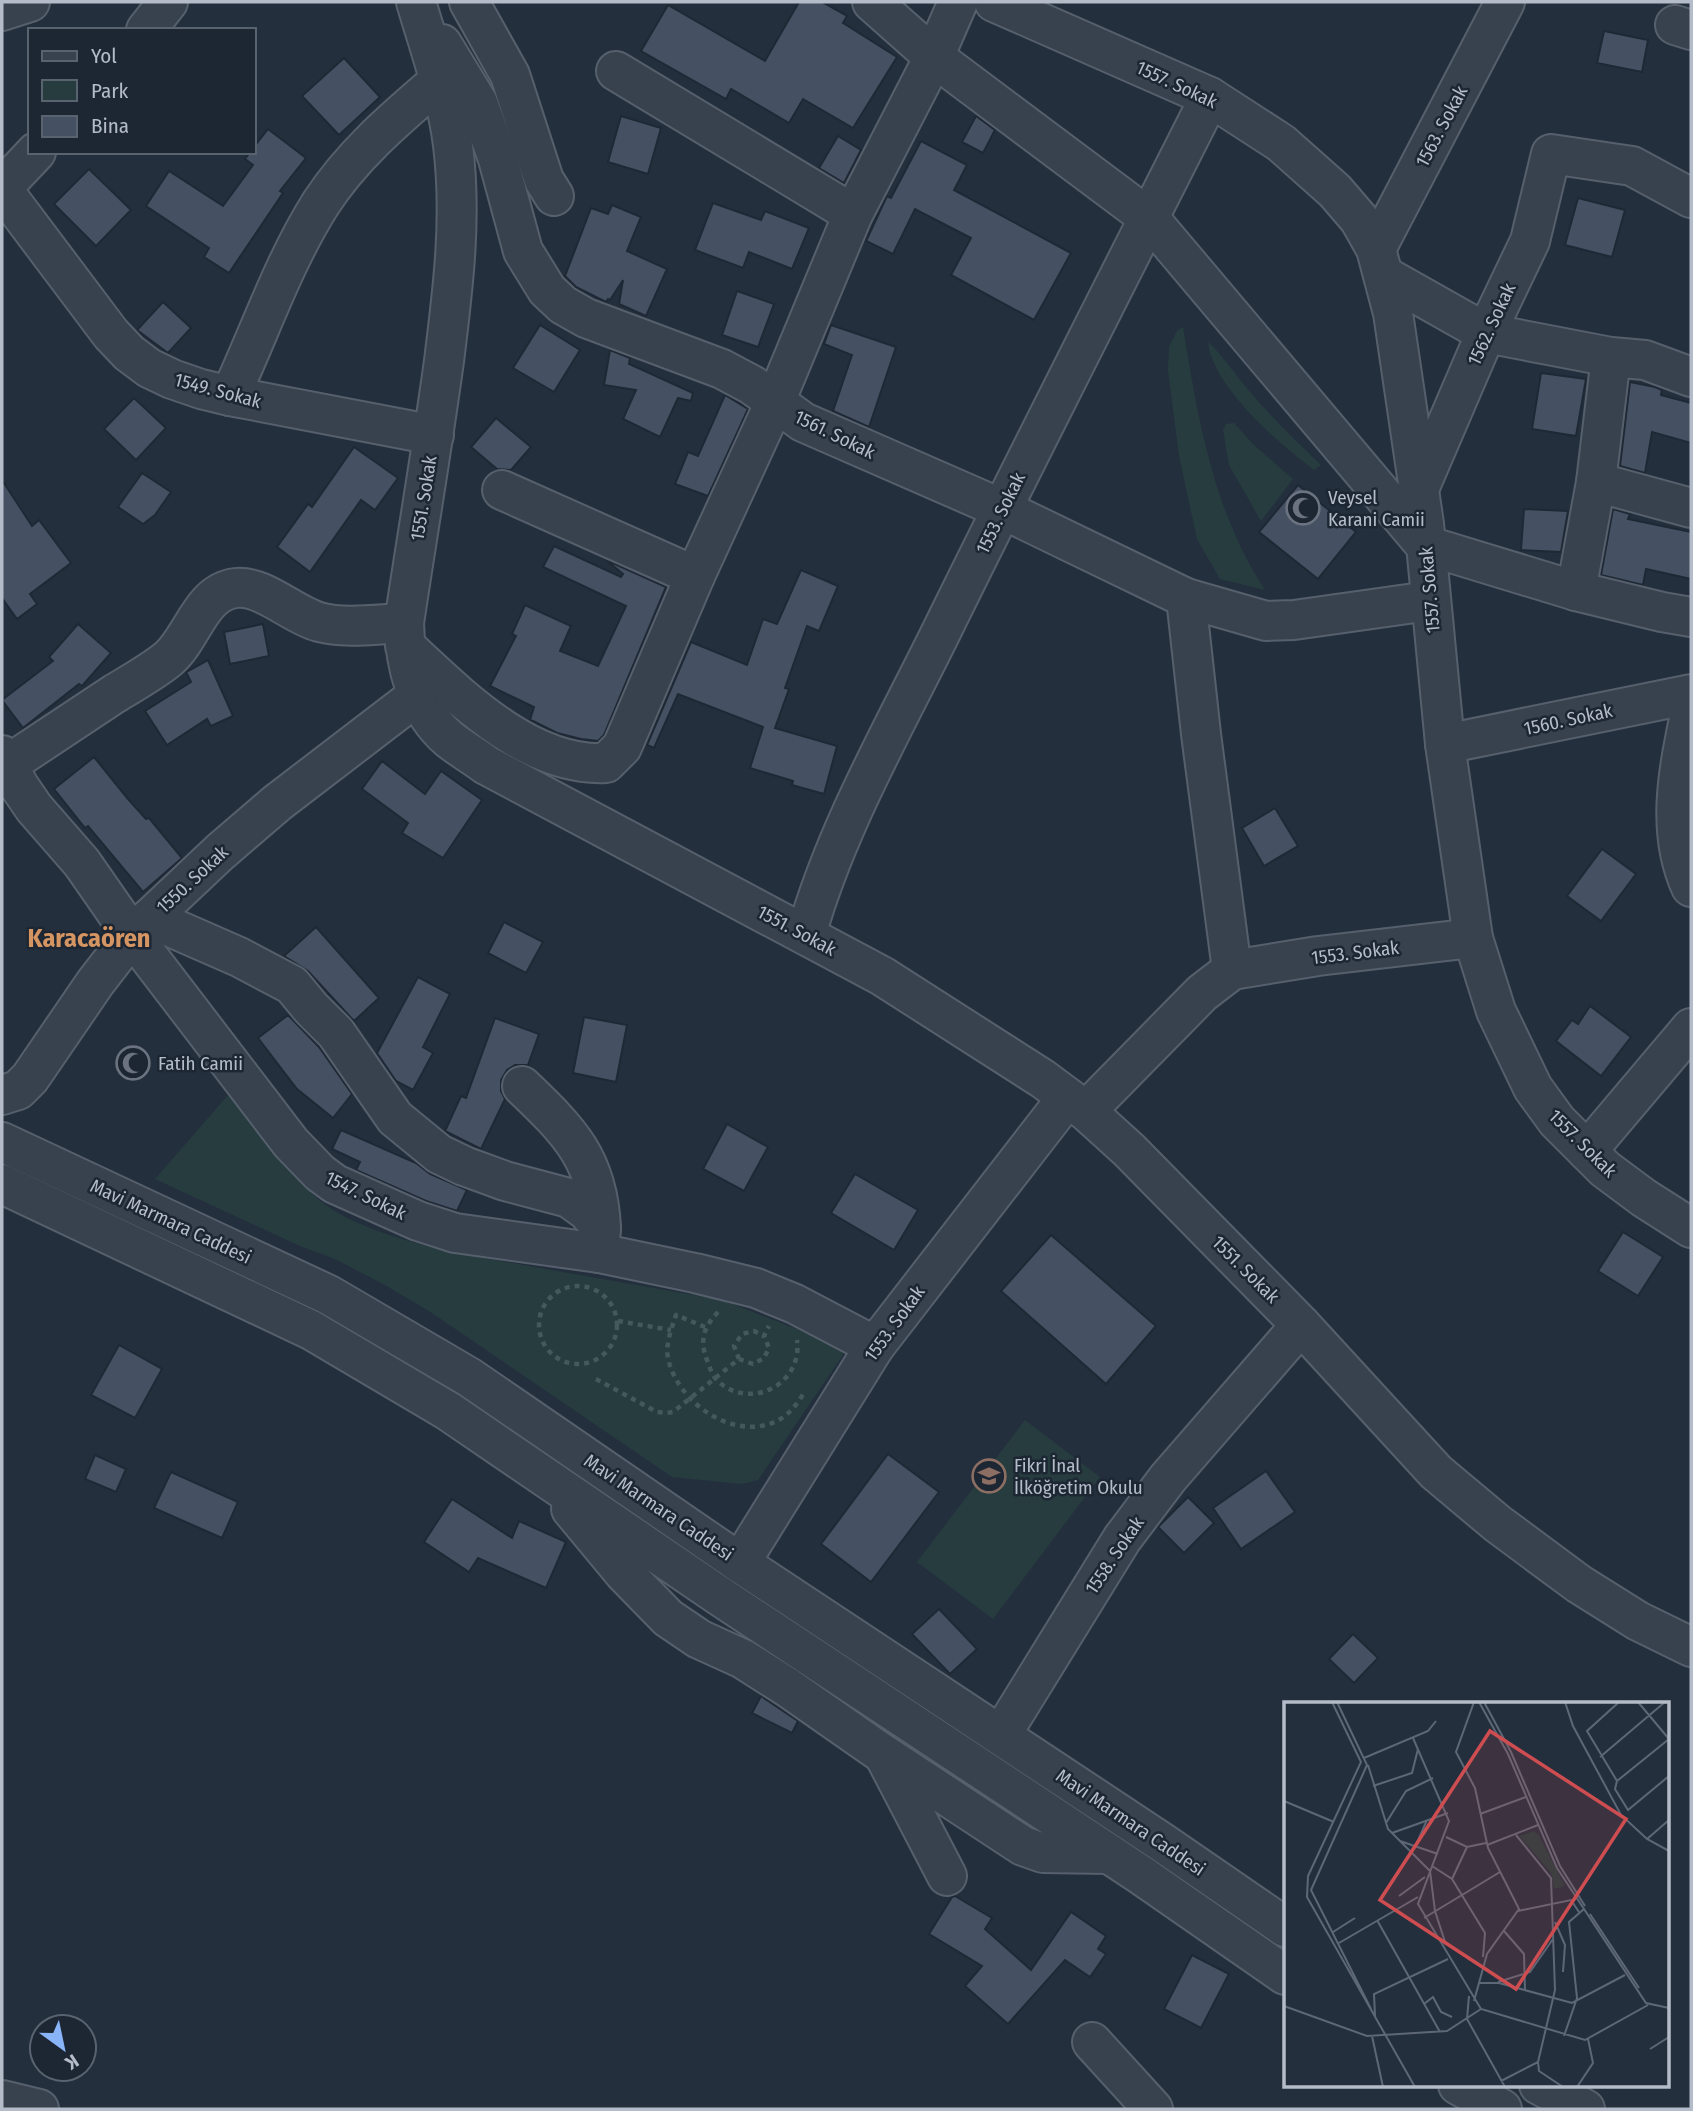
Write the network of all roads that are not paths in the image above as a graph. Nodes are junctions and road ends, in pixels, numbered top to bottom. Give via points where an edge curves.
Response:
1 (30, 2) edge
2 (168, 2) edge
3 (469, 2) edge
4 (872, 2) edge
5 (958, 2) edge
6 (994, 2) edge
7 (1505, 2) edge
8 (417, 6) edge
9 (2, 11) edge
10 (148, 28) edge
11 (934, 57) junction
12 (616, 71) dead end
13 (439, 81) junction
14 (1210, 97) junction
15 (34, 154) edge
16 (2, 188) edge
17 (554, 196) dead end
18 (1691, 198) edge
19 (853, 214) junction
20 (1149, 218) junction
21 (1381, 263) junction
22 (1486, 333) junction
23 (1611, 357) junction
24 (1691, 377) edge
25 (230, 396) junction
26 (775, 402) junction
27 (434, 435) junction
28 (1596, 482) junction
29 (502, 489) dead end
30 (1419, 489) junction
31 (1691, 508) edge
32 (1002, 509) junction
33 (1425, 545) junction
34 (695, 576) junction
35 (1576, 591) junction
36 (1186, 598) junction
37 (1429, 601) junction
38 (1691, 617) edge
39 (405, 635) junction
40 (1691, 694) edge
41 (418, 695) junction
42 (1691, 709) edge
43 (1445, 744) junction
44 (11, 781) edge
45 (1691, 887) edge
46 (141, 927) junction
47 (806, 935) junction
48 (1473, 938) junction
49 (1232, 970) junction
50 (1691, 1028) edge
51 (522, 1086) dead end
52 (2, 1095) edge
53 (1076, 1105) junction
54 (2, 1142) edge
55 (1587, 1151) junction
56 (2, 1184) edge
57 (1691, 1228) edge
58 (600, 1240) junction
59 (1301, 1325) junction
60 (875, 1346) junction
61 (550, 1480) junction
62 (740, 1563) junction
63 (1691, 1647) edge
64 (1001, 1735) junction
65 (883, 1754) junction
66 (1109, 1854) junction
67 (947, 1876) dead end
68 (1284, 1926) edge
69 (1284, 1974) edge
70 (1092, 2042) dead end
71 (1460, 2086) edge
72 (1541, 2086) edge
73 (2, 2100) edge
74 (39, 2109) edge
75 (1153, 2109) edge
76 (1500, 2109) edge
77 (1585, 2109) edge

1 - 9 street
2 - 10 street
3 - 17 street via 510,75 544,180
4 - 11 street
5 - 11 street
6 - 14 street, 1557. Sokak
7 - 21 street, 1563. Sokak
8 - 13 street, 1551. Sokak
8 - 26 street, 1561. Sokak via 478,103 523,251 547,290 586,318 722,369
11 - 19 street
11 - 20 street
12 - 19 street
13 - 25 street via 377,134 323,201 299,242
13 - 27 street, 1551. Sokak via 453,143 458,223
14 - 20 street, 1553. Sokak
14 - 21 street, 1557. Sokak via 1281,143 1326,183 1359,219
15 - 16 street
16 - 25 street, 1549. Sokak via 129,354 172,379
18 - 22 street, 1562. Sokak via 1632,166 1551,154 1530,241
19 - 26 street
20 - 32 street, 1553. Sokak
20 - 33 street
21 - 22 street
21 - 30 street, 1557. Sokak via 1393,313
22 - 23 street
22 - 30 street, 1562. Sokak
23 - 24 street via 1645,360
23 - 28 street
25 - 27 street, 1549. Sokak
26 - 32 street, 1561. Sokak via 803,422
26 - 34 street
27 - 39 street, 1551. Sokak
28 - 31 street
28 - 35 street
29 - 34 street
30 - 33 street, 1557. Sokak
32 - 36 street, 1561. Sokak
32 - 47 street, 1553. Sokak via 865,786 817,896
33 - 35 street
33 - 37 street, 1557. Sokak
34 - 39 street via 621,747 606,763 562,757 498,726 467,702
35 - 38 street
36 - 37 street, 1561. Sokak via 1266,621
36 - 49 street
37 - 43 street, 1557. Sokak
39 - 41 street, 1551. Sokak
39 - 44 street via 357,625 323,624 256,591 237,587 206,605 169,658
40 - 43 street, 1560. Sokak
41 - 46 street, 1550. Sokak via 278,803
41 - 47 street, 1551. Sokak via 448,738 485,765
42 - 45 street via 1675,813 1683,868
43 - 48 street, 1557. Sokak
44 - 46 street, 1547. Sokak
46 - 52 street, 1550. Sokak via 94,983 30,1078 18,1090
46 - 58 street via 257,966 292,985 336,1032 395,1118 439,1154 464,1166 569,1198 587,1211
46 - 58 street, 1547. Sokak via 290,1143 335,1184 455,1233
47 - 53 street, 1551. Sokak via 882,976
48 - 49 street, 1553. Sokak
48 - 55 street, 1557. Sokak via 1496,1011 1533,1088
49 - 53 street, 1553. Sokak
50 - 55 street
51 - 58 street via 579,1146 600,1203
53 - 59 street, 1551. Sokak via 1129,1150
53 - 60 street, 1553. Sokak
54 - 62 street, Mavi Marmara Caddesi via 329,1295 469,1377
55 - 57 street, 1557. Sokak via 1644,1198
56 - 61 street via 311,1330 448,1410
58 - 60 street, 1547. Sokak via 757,1288
59 - 63 street, 1551. Sokak via 1436,1472 1498,1524 1579,1584
59 - 64 street, 1558. Sokak via 1168,1478 1122,1539
60 - 62 street, 1553. Sokak
61 - 65 street via 581,1523 667,1618 787,1687
61 - 66 street
62 - 64 street, Mavi Marmara Caddesi
64 - 68 street, Mavi Marmara Caddesi
65 - 66 street via 1023,1846 1044,1853
65 - 67 street
66 - 69 street
70 - 75 street
71 - 76 street
72 - 77 street
73 - 74 street

